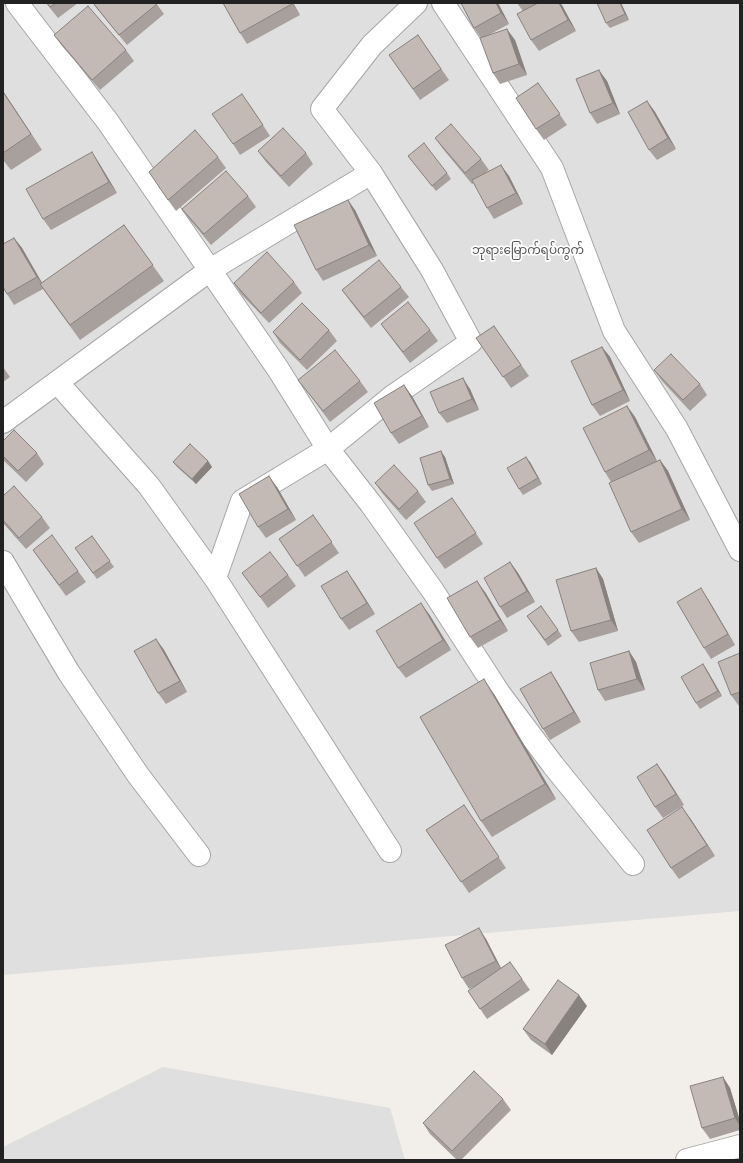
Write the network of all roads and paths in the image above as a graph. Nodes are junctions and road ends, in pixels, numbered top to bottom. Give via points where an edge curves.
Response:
1 (17, 3) edge
2 (416, 3) edge
3 (443, 3) edge
4 (371, 173) junction
5 (210, 270) junction
6 (57, 382) junction
7 (3, 422) edge
8 (328, 449) junction
9 (740, 550) edge
10 (3, 562) edge
11 (215, 578) junction
12 (390, 851) dead end
13 (199, 854) dead end
14 (633, 864) dead end
15 (740, 1146) edge
16 (687, 1160) edge

1 - 5 street via 108,122
2 - 4 street via 372,45 322,109
3 - 9 street via 552,168 614,331 678,429
4 - 5 street
4 - 8 street via 432,270 470,342 393,396
5 - 6 street
5 - 8 street via 278,369
6 - 7 street
6 - 11 street via 149,486
8 - 11 street via 242,501
8 - 14 street via 433,591 499,694
10 - 13 street via 78,686 138,775
11 - 12 street
15 - 16 street

